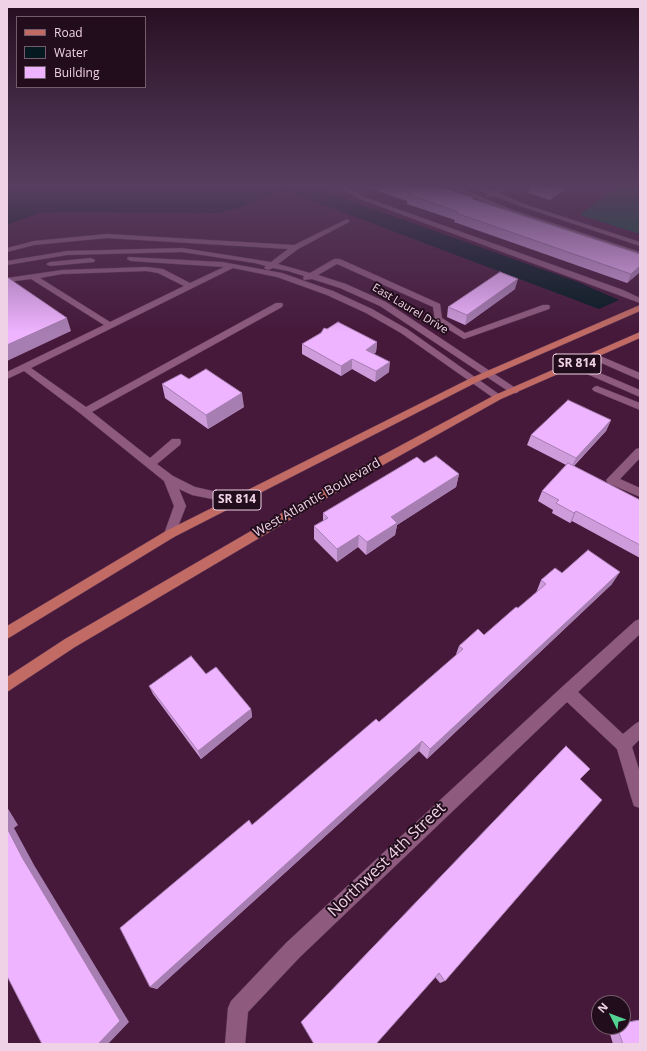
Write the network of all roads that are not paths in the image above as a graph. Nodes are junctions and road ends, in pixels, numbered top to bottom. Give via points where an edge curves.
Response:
1 (318, 235) edge
2 (464, 235) edge
3 (584, 235) edge
4 (613, 235) edge
5 (640, 244) edge
6 (295, 246) junction
7 (7, 250) edge
8 (141, 254) junction
9 (640, 254) edge
10 (7, 263) edge
11 (271, 265) junction
12 (232, 266) junction
13 (7, 270) edge
14 (263, 272) junction
15 (32, 276) junction
16 (310, 276) junction
17 (7, 280) edge
18 (301, 283) junction
19 (189, 286) junction
20 (640, 301) edge
21 (279, 306) dead end
22 (546, 307) dead end
23 (640, 308) edge
24 (109, 325) junction
25 (640, 335) edge
26 (593, 356) junction
27 (574, 365) junction
28 (24, 368) junction
29 (488, 374) junction
30 (7, 376) edge
31 (640, 377) edge
32 (474, 380) junction
33 (597, 389) dead end
34 (514, 391) junction
35 (640, 394) edge
36 (498, 397) junction
37 (640, 407) edge
38 (85, 412) junction
39 (176, 442) dead end
40 (640, 452) edge
41 (150, 464) junction
42 (169, 479) junction
43 (640, 493) edge
44 (248, 494) junction
45 (170, 534) junction
46 (640, 625) edge
47 (7, 633) edge
48 (7, 685) edge
49 (567, 692) junction
50 (640, 729) edge
51 (623, 744) junction
52 (640, 800) edge
53 (235, 1044) edge

1 - 6 street
2 - 20 street
3 - 9 street
4 - 5 street
6 - 7 street via 107,236 34,243
6 - 11 street
8 - 10 street via 67,253
8 - 11 street, East Laurel Drive via 182,250
8 - 12 street, East Laurel Drive
8 - 13 street
11 - 14 street
11 - 16 street, East Laurel Drive
12 - 14 street, East Laurel Drive
12 - 19 street
14 - 18 street, East Laurel Drive
15 - 17 street
15 - 19 street via 92,270 146,269 160,271
15 - 24 street
16 - 18 street
16 - 22 street via 337,261 437,306 438,319 464,336
16 - 29 street, East Laurel Drive via 343,286 383,304
18 - 32 street, East Laurel Drive via 369,311
19 - 24 street
21 - 38 street
23 - 29 main road, SR 814
24 - 28 street
25 - 26 main road, West Atlantic Boulevard / SR 814
26 - 27 main road, West Atlantic Boulevard / SR 814
26 - 31 street
27 - 34 main road, West Atlantic Boulevard / SR 814
27 - 35 street
28 - 30 street
28 - 38 street
29 - 32 main road, SR 814
29 - 34 street, East Laurel Drive
32 - 36 street, East Laurel Drive
32 - 44 main road, SR 814
33 - 37 street
34 - 36 main road, West Atlantic Boulevard / SR 814
36 - 48 main road, West Atlantic Boulevard / SR 814 via 324,492 70,643
38 - 41 street
39 - 41 street
40 - 43 street via 612,480
41 - 42 street
42 - 44 street via 192,491 217,496
42 - 45 street via 180,506
44 - 45 main road, SR 814
45 - 47 main road, SR 814
46 - 49 street, Northwest 4th Street
49 - 51 street
49 - 53 street, Northwest 4th Street via 282,962 238,1008
50 - 51 street
51 - 52 street

